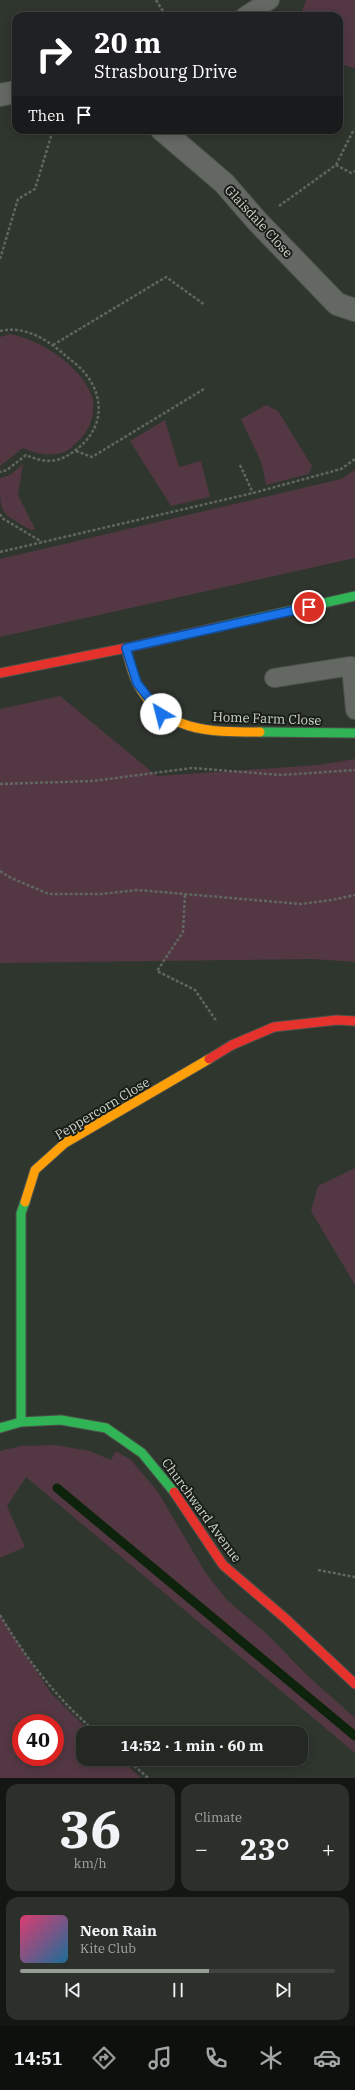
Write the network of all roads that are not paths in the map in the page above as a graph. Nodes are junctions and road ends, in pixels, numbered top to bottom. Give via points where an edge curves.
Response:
1 (270, 0) edge
2 (251, 12) edge
3 (12, 93) edge
4 (0, 95) edge
5 (167, 134) edge
6 (355, 310) edge
7 (355, 596) edge
8 (126, 648) junction
9 (353, 666) edge
10 (0, 673) edge
11 (274, 678) dead end
12 (355, 710) edge
13 (355, 727) edge
14 (355, 1021) edge
15 (21, 1422) junction
16 (0, 1428) edge
17 (355, 1684) edge

1 - 2 lane
3 - 4 street
5 - 6 street, Glaisdale Close via 224,183 337,304
7 - 8 street
8 - 10 street
8 - 13 street, Home Farm Close via 137,683 161,714 190,727 225,732
9 - 11 lane
9 - 12 lane
14 - 15 street, Peppercorn Close via 337,1020 274,1027 232,1045 65,1143 36,1170 21,1213
15 - 16 street, Churchward Avenue
15 - 17 street, Churchward Avenue via 61,1420 106,1428 142,1453 167,1481 223,1565

